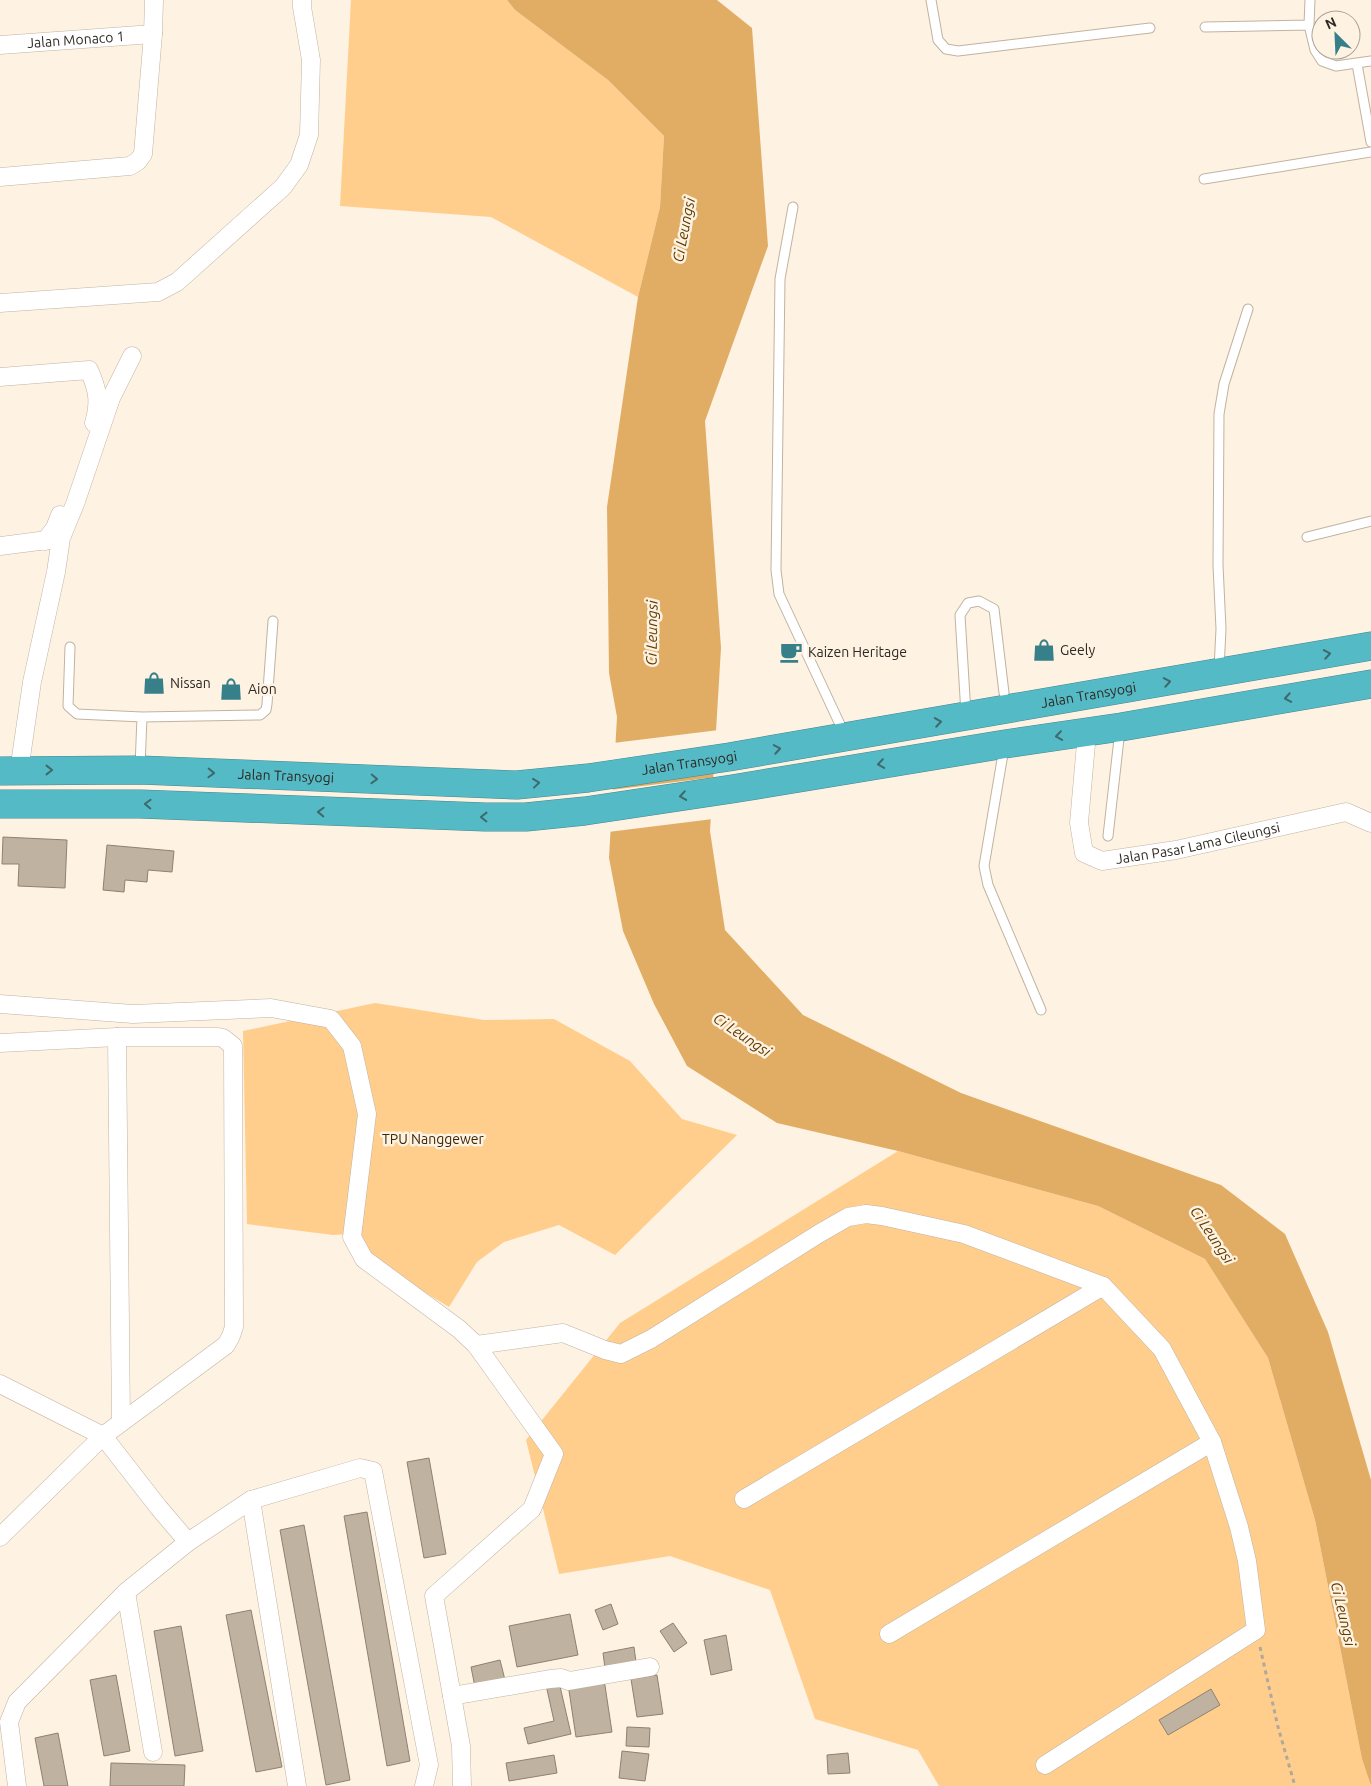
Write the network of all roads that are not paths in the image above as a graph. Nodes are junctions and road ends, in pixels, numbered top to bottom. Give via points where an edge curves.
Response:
1 (154, 0) edge
2 (302, 0) edge
3 (931, 0) edge
4 (1310, 0) edge
5 (1309, 25) junction
6 (1206, 27) dead end
7 (1150, 28) dead end
8 (153, 34) junction
9 (0, 45) edge
10 (1371, 61) edge
11 (1357, 64) junction
12 (1371, 142) edge
13 (1371, 152) edge
14 (0, 177) edge
15 (1204, 179) dead end
16 (793, 207) dead end
17 (0, 304) edge
18 (1248, 309) dead end
19 (132, 356) dead end
20 (0, 377) edge
21 (1371, 521) edge
22 (1307, 537) dead end
23 (53, 539) junction
24 (0, 546) edge
25 (273, 621) dead end
26 (1371, 646) edge
27 (70, 647) dead end
28 (1219, 672) junction
29 (1371, 684) edge
30 (1004, 693) dead end
31 (142, 717) junction
32 (966, 717) junction
33 (1121, 727) junction
34 (1087, 732) junction
35 (846, 737) junction
36 (1005, 744) junction
37 (140, 770) junction
38 (9, 771) edge
39 (0, 804) edge
40 (1371, 823) edge
41 (1108, 836) dead end
42 (0, 1004) edge
43 (1041, 1010) dead end
44 (117, 1036) junction
45 (0, 1044) edge
46 (1103, 1286) junction
47 (476, 1345) junction
48 (0, 1384) edge
49 (120, 1422) junction
50 (103, 1436) junction
51 (1212, 1442) junction
52 (744, 1499) dead end
53 (251, 1500) junction
54 (0, 1536) edge
55 (188, 1542) junction
56 (126, 1592) junction
57 (889, 1634) dead end
58 (650, 1667) dead end
59 (452, 1696) junction
60 (153, 1752) dead end
61 (1045, 1764) dead end
62 (17, 1786) edge
63 (297, 1786) edge
64 (424, 1786) edge
65 (462, 1786) edge

1 - 8 street
2 - 17 street via 311,60 309,136 299,166 283,187 177,282 158,292
3 - 7 lane via 938,40 946,49 958,51
4 - 5 lane
5 - 6 lane
5 - 11 lane via 1315,50 1322,61 1336,66
8 - 9 street, Jalan Monaco 1
8 - 14 street via 143,154 138,161 130,166
10 - 11 lane
11 - 12 lane
13 - 15 lane
16 - 35 lane via 780,279 776,570 779,594
18 - 28 lane via 1224,384 1220,414
19 - 23 street via 111,398 75,504
20 - 23 street via 90,370 97,387 98,409 88,446
21 - 22 lane
23 - 24 street
23 - 38 street via 56,572
25 - 31 lane via 264,713
28 -> 26 highway, Jalan Transyogi
27 - 31 lane via 68,706 72,711 77,714
32 -> 28 highway, Jalan Transyogi
29 -> 33 highway
30 - 32 lane via 994,610 980,601 968,603 960,616
31 - 37 lane
35 -> 32 highway, Jalan Transyogi
33 - 34 highway
33 - 41 lane
34 -> 36 highway
34 - 40 street, Jalan Pasar Lama Cileungsi via 1079,823 1084,852 1102,861 1176,850 1346,812
37 -> 35 highway, Jalan Transyogi via 517,785 588,778
36 -> 39 highway via 732,789 526,817 140,804
36 - 43 lane via 984,866 988,886
38 -> 37 highway, Jalan Transyogi
42 - 47 street via 133,1014 271,1008 331,1019 352,1046 367,1114 352,1237 364,1259 460,1329
44 - 45 street
44 - 49 street
44 - 49 street via 223,1038 233,1046 234,1327 226,1345
46 - 47 street via 964,1234 866,1214 848,1217 827,1229 651,1339 621,1354 563,1333
46 - 51 street via 1162,1349
46 - 52 street
47 - 59 street via 554,1454 532,1509 434,1596
48 - 50 street
49 - 50 street
50 - 54 street
50 - 55 street
51 - 57 street
51 - 61 street via 1247,1561 1256,1630
53 - 55 street
53 - 63 street
53 - 64 street via 360,1468 373,1471 429,1765
55 - 56 street
56 - 60 street
56 - 62 street via 18,1702 9,1722
58 - 59 street via 569,1681 550,1679
59 - 65 street via 461,1746

